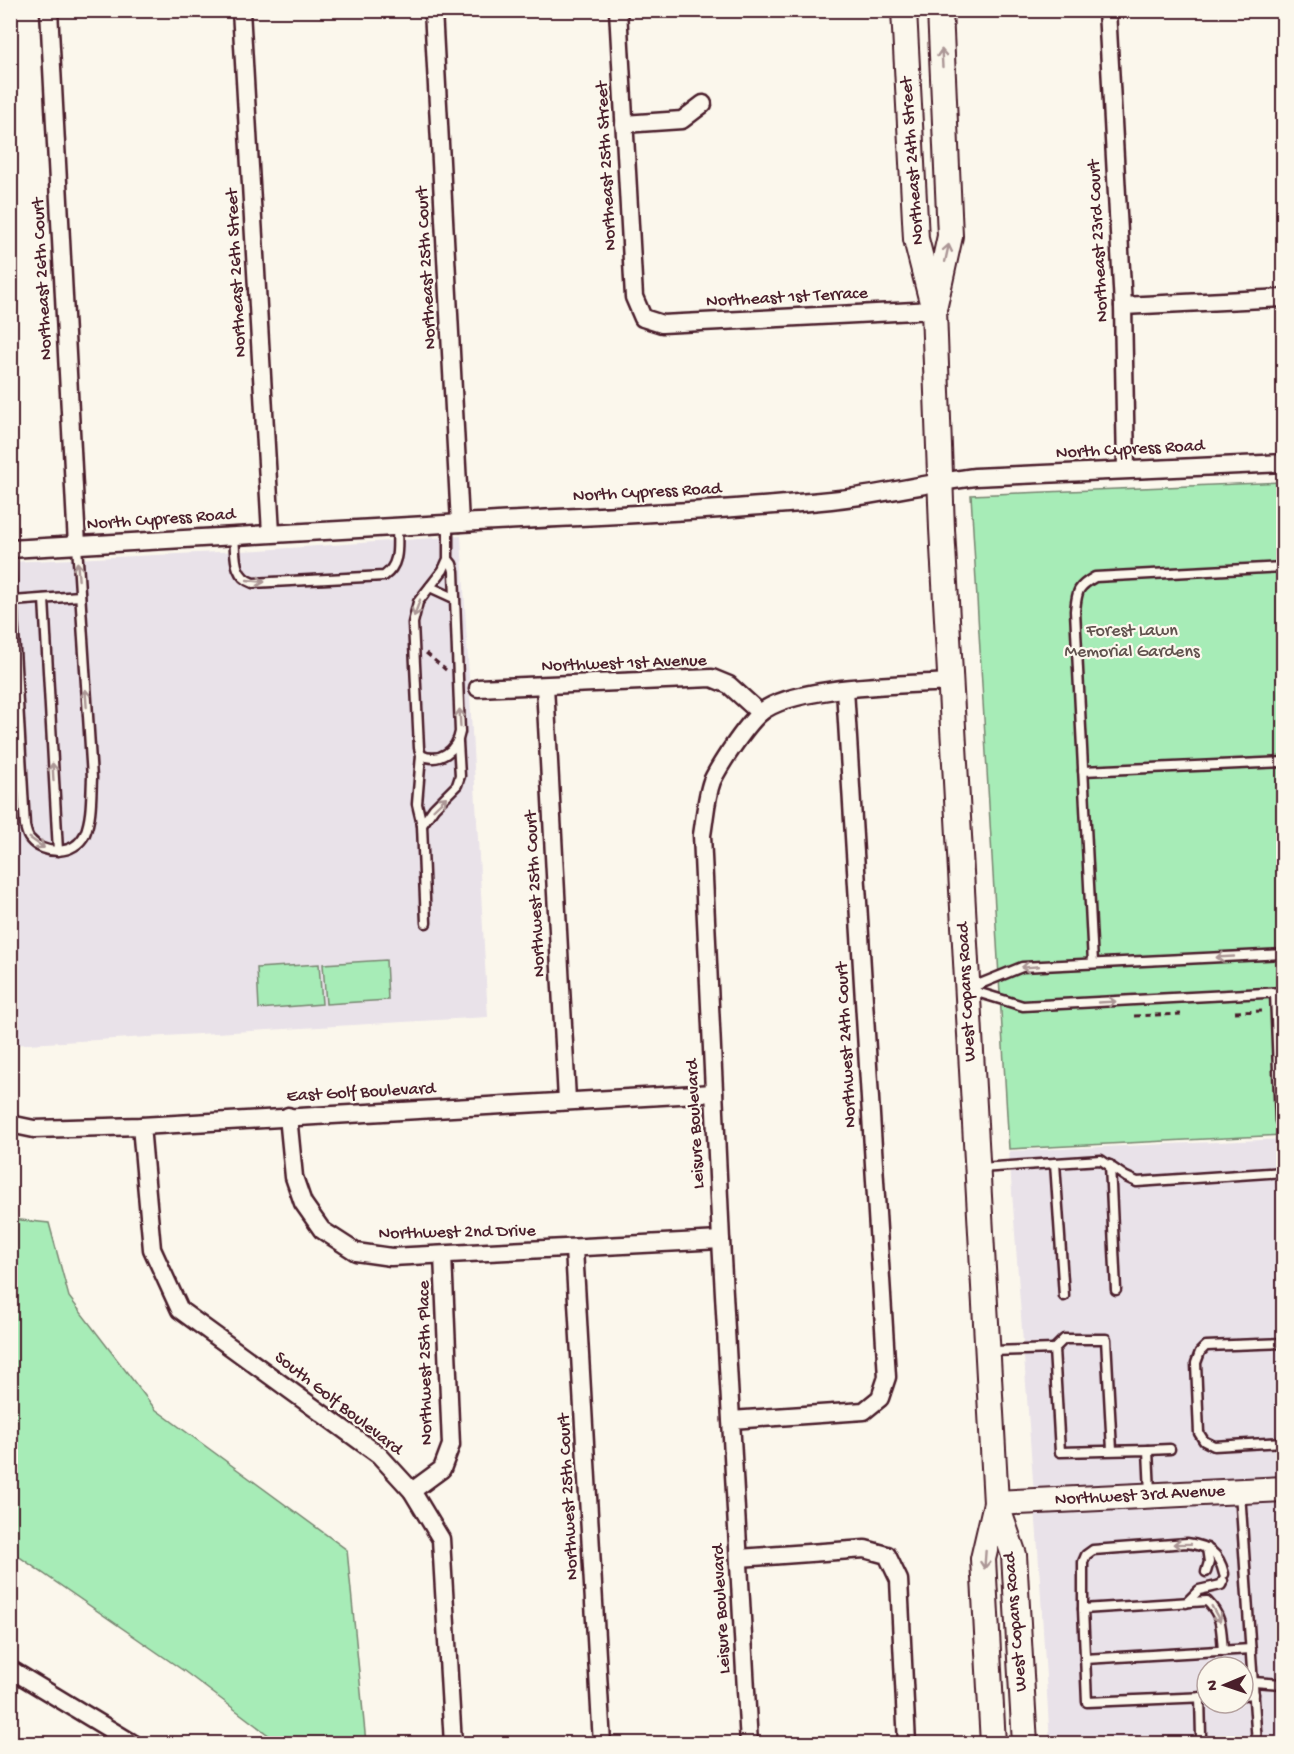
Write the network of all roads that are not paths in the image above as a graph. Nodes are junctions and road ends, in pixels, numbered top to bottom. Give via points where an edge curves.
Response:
1 (49, 10) edge
2 (241, 10) edge
3 (433, 10) edge
4 (618, 10) edge
5 (904, 10) edge
6 (940, 10) edge
7 (1107, 10) edge
8 (704, 104) dead end
9 (624, 124) junction
10 (1284, 298) edge
11 (1123, 306) junction
12 (934, 310) junction
13 (643, 318) joint
14 (1284, 463) edge
15 (1126, 469) junction
16 (941, 481) junction
17 (454, 523) junction
18 (397, 526) junction
19 (271, 533) junction
20 (234, 535) junction
21 (77, 545) junction
22 (10, 549) edge
23 (448, 559) junction
24 (10, 561) edge
25 (1284, 567) edge
26 (430, 587) junction
27 (80, 596) junction
28 (454, 598) junction
29 (44, 599) junction
30 (13, 601) junction
31 (950, 682) junction
32 (544, 686) junction
33 (478, 688) dead end
34 (845, 689) junction
35 (760, 713) junction
36 (458, 742) junction
37 (421, 755) junction
38 (1284, 762) edge
39 (1083, 771) junction
40 (422, 825) junction
41 (58, 851) junction
42 (426, 923) dead end
43 (1284, 954) edge
44 (1093, 963) junction
45 (967, 989) junction
46 (1279, 993) edge
47 (714, 1093) junction
48 (567, 1100) junction
49 (288, 1116) junction
50 (1280, 1121) dead end
51 (10, 1124) edge
52 (141, 1126) junction
53 (1055, 1163) junction
54 (1110, 1165) junction
55 (977, 1168) junction
56 (1284, 1172) edge
57 (721, 1240) junction
58 (574, 1249) junction
59 (443, 1255) junction
60 (1116, 1290) dead end
61 (1064, 1296) dead end
62 (1284, 1342) edge
63 (1054, 1348) junction
64 (987, 1351) junction
65 (731, 1420) junction
66 (1284, 1442) edge
67 (1170, 1449) dead end
68 (1112, 1450) junction
69 (1148, 1450) junction
70 (1284, 1489) edge
71 (412, 1491) junction
72 (1240, 1491) junction
73 (1151, 1496) junction
74 (996, 1503) junction
75 (1207, 1548) junction
76 (739, 1558) junction
77 (1199, 1590) junction
78 (1185, 1603) junction
79 (1083, 1609) junction
80 (1251, 1649) junction
81 (1223, 1651) junction
82 (1251, 1655) edge
83 (1085, 1659) junction
84 (10, 1669) edge
85 (1255, 1682) edge
86 (1284, 1684) edge
87 (1195, 1697) edge
88 (1255, 1710) edge
89 (1203, 1715) edge
90 (1201, 1736) dead end
91 (134, 1743) edge
92 (453, 1743) edge
93 (602, 1743) edge
94 (749, 1743) edge
95 (907, 1743) edge
96 (993, 1743) edge
97 (1025, 1743) edge
98 (1257, 1743) edge

1 - 21 street, Northeast 26th Court
2 - 19 street, Northeast 26th Street
3 - 17 street, Northeast 25th Court
4 - 9 street, Northeast 25th Street
5 - 12 main road, Northeast 24th Street via 916,239
12 -> 6 main road, Northeast 24th Street via 950,236
7 - 11 street, Northeast 23rd Court
8 - 9 street via 682,120
9 - 13 street, Northeast 25th Street via 634,297
10 - 11 street
11 - 15 street, Northeast 23rd Court
12 - 13 street, Northeast 1st Terrace via 662,324
12 - 16 main road, Northeast 24th Street
14 - 15 street, North Cypress Road
15 - 16 street, North Cypress Road
16 - 17 street, North Cypress Road via 832,500
16 - 31 main road, West Copans Road
17 - 18 street, North Cypress Road
17 - 23 lane
18 - 19 street, North Cypress Road
20 -> 18 lane via 239,572 244,580 253,583 384,576 396,564
19 - 20 street, North Cypress Road
20 - 21 street, North Cypress Road
21 - 22 street, North Cypress Road
27 -> 21 lane
23 - 26 lane
23 - 28 lane via 453,564
24 - 30 lane
25 - 39 lane via 1095,577 1082,584 1075,611
26 - 28 lane
26 -> 37 lane via 418,602 413,623
27 - 29 lane
41 -> 27 lane via 78,844 90,815 92,778
36 -> 28 lane
29 - 30 lane
41 -> 29 lane
30 -> 41 lane via 25,826 28,838 38,846
31 - 34 street, Leisure Boulevard
31 - 45 main road, West Copans Road
32 - 33 street, Northwest 1st Avenue
32 - 35 street, Northwest 1st Avenue via 712,678 729,685
32 - 48 street, Northwest 25th Court
34 - 35 street, Leisure Boulevard via 793,697
34 - 65 street, Northwest 24th Court via 887,1377 880,1398 864,1411
35 - 47 street, Leisure Boulevard via 712,782 702,835
36 - 37 lane via 448,754 428,758
40 -> 36 lane via 457,785
37 - 40 lane via 417,804
38 - 39 lane
39 - 44 lane
40 - 42 lane
43 -> 44 lane
44 -> 45 lane via 1022,967
45 -> 46 lane via 1023,1006
45 - 55 main road, West Copans Road
46 - 50 lane via 1276,1010
47 - 48 street, East Golf Boulevard
47 - 57 street, Leisure Boulevard
48 - 49 street, East Golf Boulevard
49 - 52 street, East Golf Boulevard
49 - 59 street, Northwest 2nd Drive via 294,1177 303,1203 322,1230 356,1252 391,1257
51 - 52 street, East Golf Boulevard via 34,1129
52 - 71 street, South Golf Boulevard via 152,1249 180,1310 379,1455
53 - 54 lane via 1101,1160
53 - 55 lane
53 - 61 lane
54 - 56 lane via 1137,1182
54 - 60 lane
55 - 64 main road, West Copans Road
57 - 58 street, Northwest 2nd Drive
57 - 65 street, Leisure Boulevard
58 - 59 street, Northwest 2nd Drive
58 - 93 street, Northwest 25th Court
59 - 71 street, Northwest 25th Place via 451,1445 442,1469
62 - 66 lane via 1206,1346 1196,1363 1199,1433 1204,1441 1214,1446
63 - 64 lane
63 - 68 lane via 1060,1452
63 - 68 lane via 1064,1340 1106,1338
64 - 74 main road, West Copans Road
65 - 76 street, Leisure Boulevard
67 - 69 lane
68 - 69 lane
69 - 73 lane
70 - 72 main road, Northwest 3rd Avenue
71 - 92 street, South Golf Boulevard via 441,1539
72 - 73 main road, Northwest 3rd Avenue
72 - 80 lane
73 - 74 main road, Northwest 3rd Avenue
74 -> 96 main road, West Copans Road via 983,1559
74 - 97 main road, West Copans Road via 1014,1555
75 - 77 lane via 1209,1562
75 - 77 lane via 1220,1560 1224,1578 1221,1585
75 -> 79 lane via 1187,1543 1094,1550 1083,1562
76 - 94 street, Leisure Boulevard
76 - 95 street via 865,1549 887,1555 899,1580
77 - 78 lane
78 - 79 lane
78 -> 81 lane via 1207,1601 1217,1611
79 - 83 lane
80 - 81 lane
80 - 82 lane
81 - 83 lane
83 - 87 lane via 1087,1702
84 - 91 street
85 - 86 lane
88 - 98 lane
89 - 90 lane

